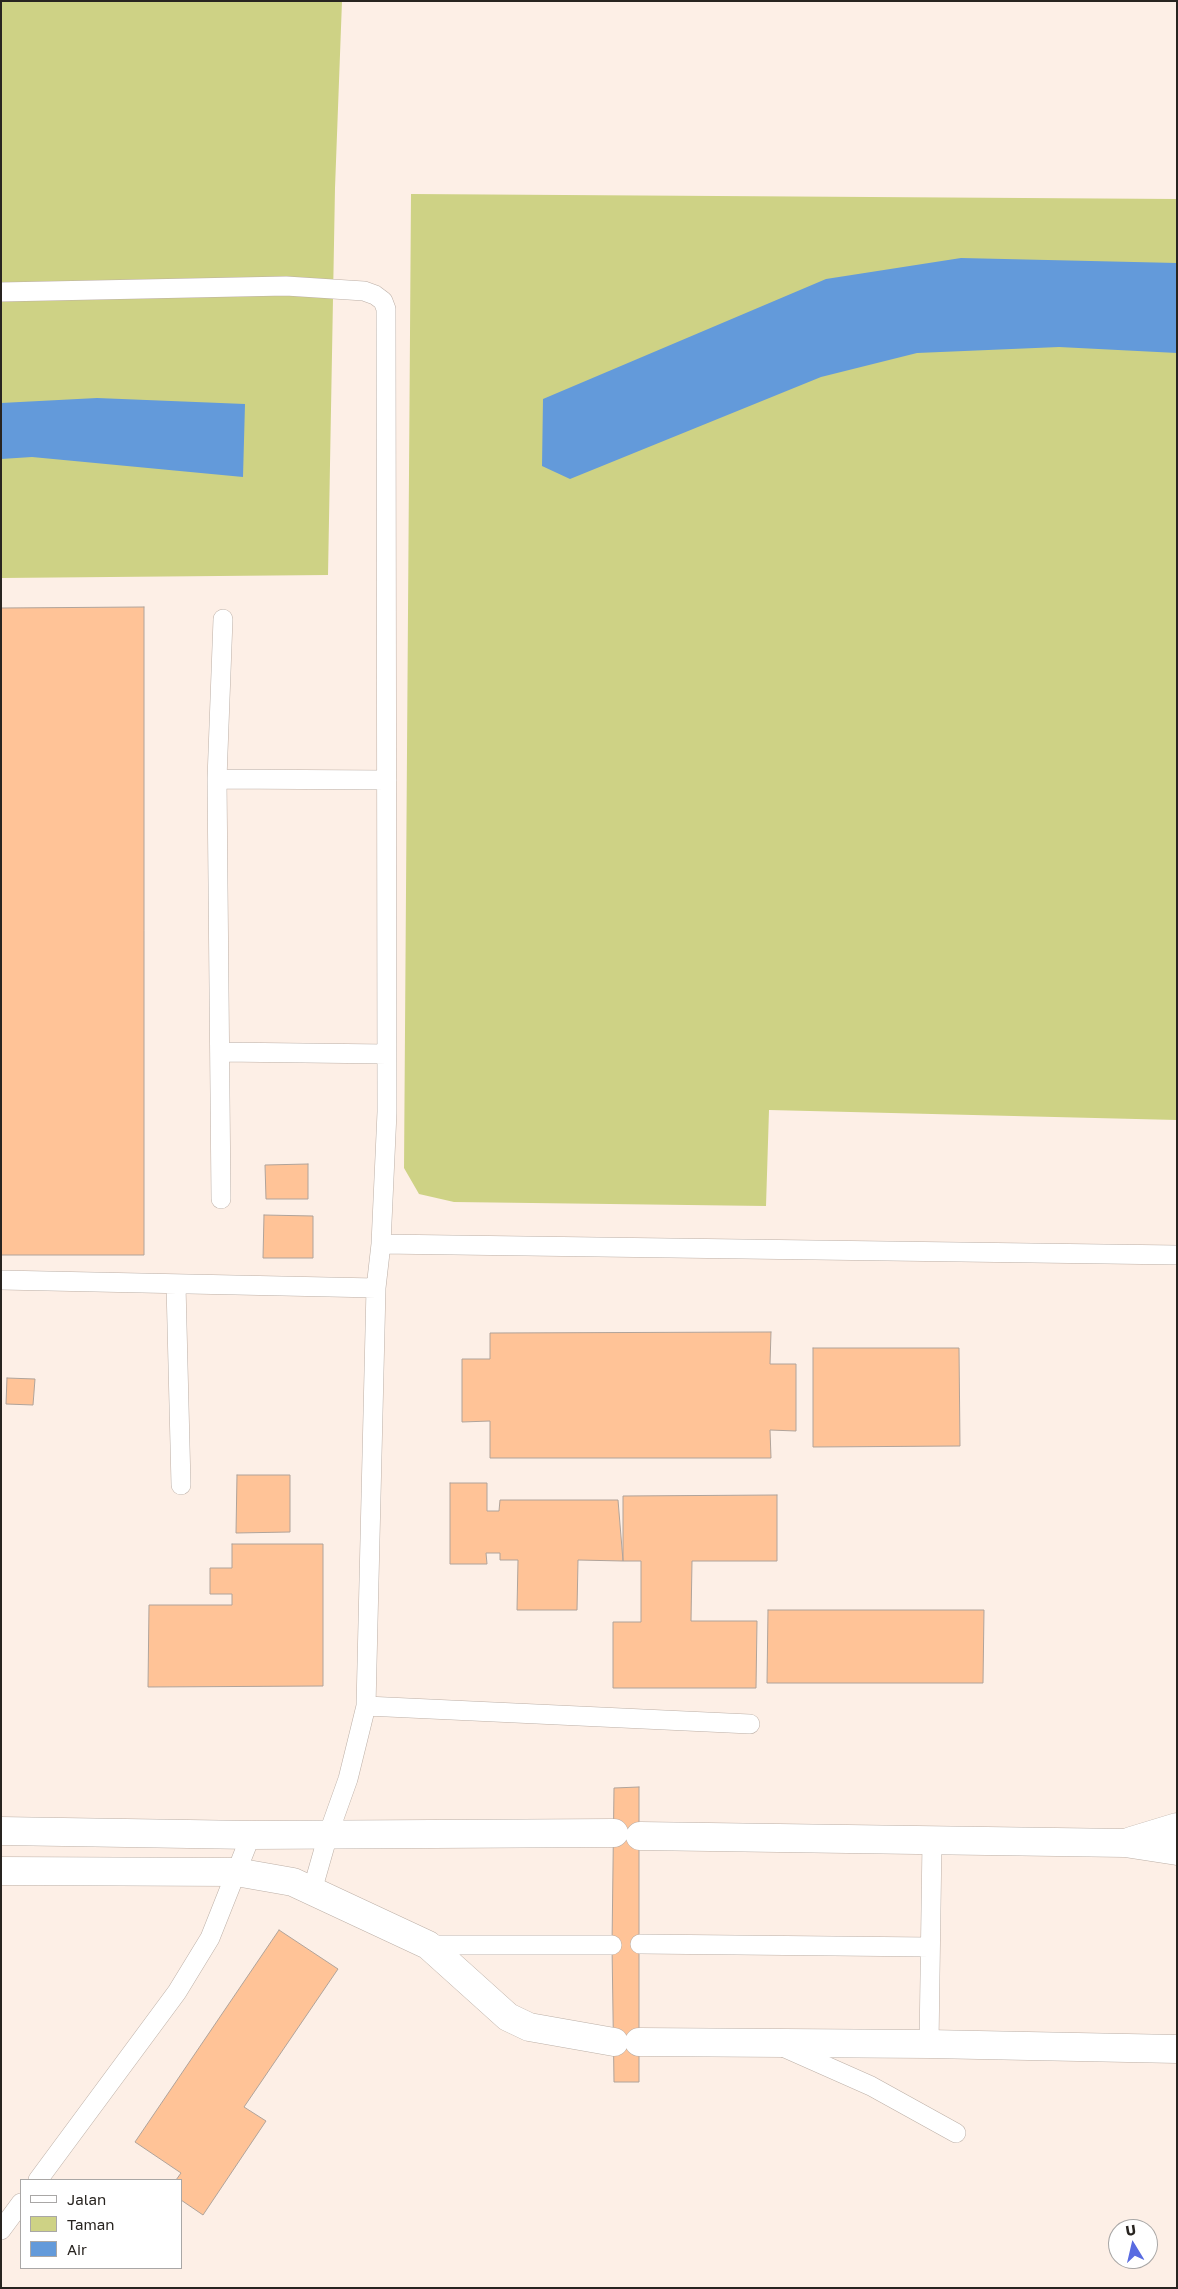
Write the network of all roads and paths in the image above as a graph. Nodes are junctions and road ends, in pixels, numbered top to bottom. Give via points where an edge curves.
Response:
1 (1, 292) edge
2 (223, 619) dead end
3 (217, 779) junction
4 (387, 780) junction
5 (221, 1052) junction
6 (387, 1054) junction
7 (221, 1199) dead end
8 (381, 1244) junction
9 (1177, 1255) edge
10 (1, 1280) edge
11 (176, 1285) junction
12 (376, 1288) junction
13 (180, 1485) dead end
14 (366, 1706) junction
15 (750, 1724) dead end
16 (1177, 1827) edge
17 (1, 1831) edge
18 (251, 1835) junction
19 (328, 1835) junction
20 (932, 1841) junction
21 (1125, 1843) junction
22 (1177, 1851) edge
23 (1, 1871) edge
24 (236, 1872) junction
25 (312, 1891) junction
26 (640, 1944) dead end
27 (428, 1945) junction
28 (612, 1945) dead end
29 (930, 1947) junction
30 (775, 2043) junction
31 (928, 2044) junction
32 (1177, 2048) edge
33 (956, 2133) dead end
34 (39, 2179) edge
35 (20, 2204) edge
36 (1, 2230) edge

1 - 4 lane via 286,286 364,291 383,301 387,318
2 - 3 lane
3 - 4 lane
3 - 5 lane
4 - 6 lane
5 - 6 lane
5 - 7 lane
6 - 8 lane
8 - 9 lane
8 - 12 lane
10 - 11 lane
11 - 12 lane
11 - 13 lane
12 - 14 lane
14 - 15 lane
14 - 19 lane via 348,1778
16 - 21 street
17 - 18 street
18 - 19 street
18 - 24 lane
19 - 20 street via 627,1835
19 - 25 lane
20 - 21 street
20 - 29 lane
21 - 22 street
23 - 24 street
24 - 25 street via 293,1882
24 - 34 lane via 210,1938 177,1992
25 - 27 street
26 - 29 lane
27 - 28 lane
27 - 30 street via 508,2017 529,2027 626,2042
29 - 31 lane
30 - 31 street
30 - 33 lane via 871,2086
31 - 32 street
35 - 36 lane

